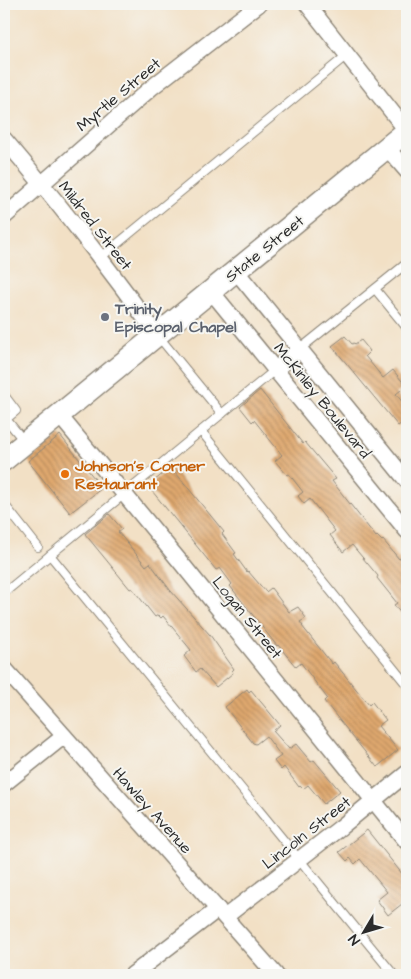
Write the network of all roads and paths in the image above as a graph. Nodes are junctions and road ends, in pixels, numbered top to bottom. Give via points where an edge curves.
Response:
1 (259, 4) edge
2 (307, 4) edge
3 (347, 55) junction
4 (407, 132) edge
5 (4, 138) edge
6 (387, 148) junction
7 (407, 171) edge
8 (42, 184) junction
9 (4, 217) edge
10 (100, 258) junction
11 (407, 263) edge
12 (236, 272) junction
13 (375, 289) junction
14 (211, 291) junction
15 (407, 328) edge
16 (157, 335) junction
17 (300, 349) junction
18 (275, 370) junction
19 (4, 395) edge
20 (222, 414) junction
21 (59, 415) junction
22 (5, 420) edge
23 (201, 431) junction
24 (25, 442) junction
25 (4, 460) edge
26 (407, 481) edge
27 (125, 494) junction
28 (4, 504) edge
29 (407, 531) edge
30 (38, 547) dead end
31 (50, 555) junction
32 (4, 593) edge
33 (4, 668) edge
34 (407, 685) edge
35 (64, 736) junction
36 (407, 773) edge
37 (4, 784) edge
38 (373, 801) junction
39 (407, 842) edge
40 (300, 859) junction
41 (221, 913) junction
42 (132, 975) edge
43 (276, 975) edge
44 (394, 975) edge

1 - 8 street, Myrtle Street via 151,88
2 - 3 street
3 - 4 street
3 - 10 lane
4 - 6 street, State Street
5 - 8 street, Mildred Street
6 - 7 street
6 - 12 street, State Street
8 - 9 street, Myrtle Street
8 - 10 street, Mildred Street
10 - 16 street, Mildred Street
11 - 13 lane
12 - 14 street, State Street
12 - 17 street, McKinley Boulevard
13 - 15 lane
13 - 17 lane
14 - 16 street, State Street
14 - 18 street, McKinley Boulevard
16 - 20 lane
16 - 21 street, State Street
17 - 18 street
17 - 26 street, McKinley Boulevard
18 - 20 lane
18 - 29 street, McKinley Boulevard
19 - 22 lane via 16,411
20 - 23 lane
21 - 24 street, State Street
21 - 27 street, Logan Street
22 - 24 lane
23 - 27 lane
23 - 34 lane
24 - 25 street, State Street
27 - 31 lane
27 - 38 street, Logan Street
28 - 30 lane
31 - 32 lane
31 - 40 lane
33 - 35 street, Hawley Avenue
35 - 37 street
35 - 41 street, Hawley Avenue
36 - 38 street, Lincoln Street
38 - 39 street, Logan Street
38 - 40 street, Lincoln Street
40 - 41 street, Lincoln Street
40 - 44 lane
41 - 42 street, Lincoln Street
41 - 43 street, Hawley Avenue

